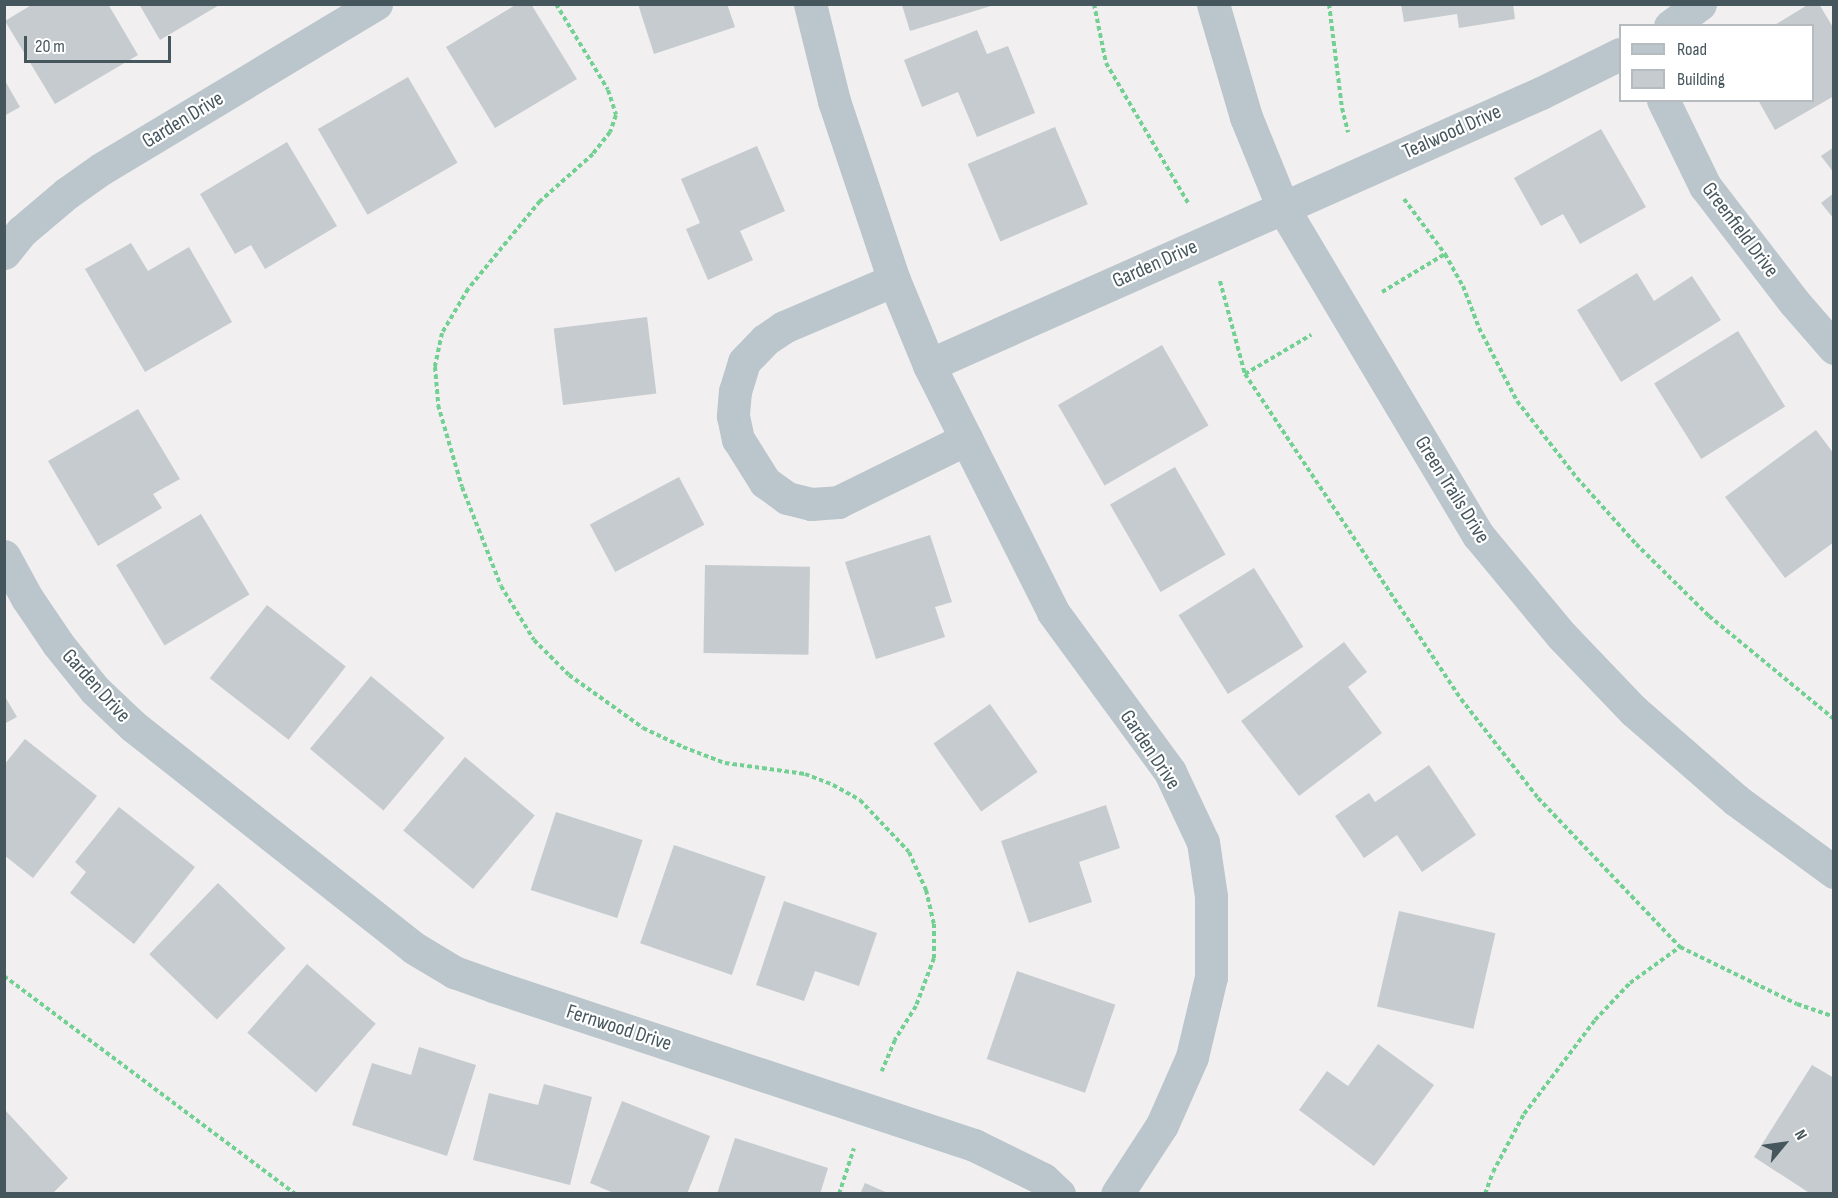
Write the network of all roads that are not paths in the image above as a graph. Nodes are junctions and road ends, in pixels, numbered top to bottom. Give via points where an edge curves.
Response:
1 (375, 4) edge
2 (810, 4) edge
3 (1213, 4) edge
4 (1700, 4) edge
5 (1673, 24) edge
6 (1619, 54) edge
7 (1664, 102) edge
8 (1283, 208) junction
9 (4, 253) edge
10 (894, 280) junction
11 (1833, 348) edge
12 (929, 365) junction
13 (966, 439) junction
14 (4, 556) edge
15 (216, 792) joint
16 (1833, 873) edge
17 (1059, 1194) edge
18 (1117, 1194) edge

1 - 9 street, Garden Drive via 101,169 22,231
2 - 10 street, Garden Drive via 834,101
3 - 8 street, Green Trails Drive via 1246,117
4 - 5 street
6 - 8 street, Tealwood Drive
7 - 11 street, Greenfield Drive via 1705,186
8 - 12 street, Garden Drive
8 - 16 street, Green Trails Drive via 1478,535 1562,636 1634,711 1736,800
10 - 12 street, Garden Drive
10 - 13 street via 784,327 765,340 744,362 735,392 733,416 738,439 765,482 787,498 811,504 838,502
12 - 13 street, Garden Drive
13 - 18 street, Garden Drive via 1053,612 1170,772 1203,842 1211,896 1211,976 1191,1057 1162,1125
14 - 15 street, Garden Drive via 46,626 95,690 133,726
15 - 17 street, Fernwood Drive via 414,948 453,972 974,1145 1043,1179

